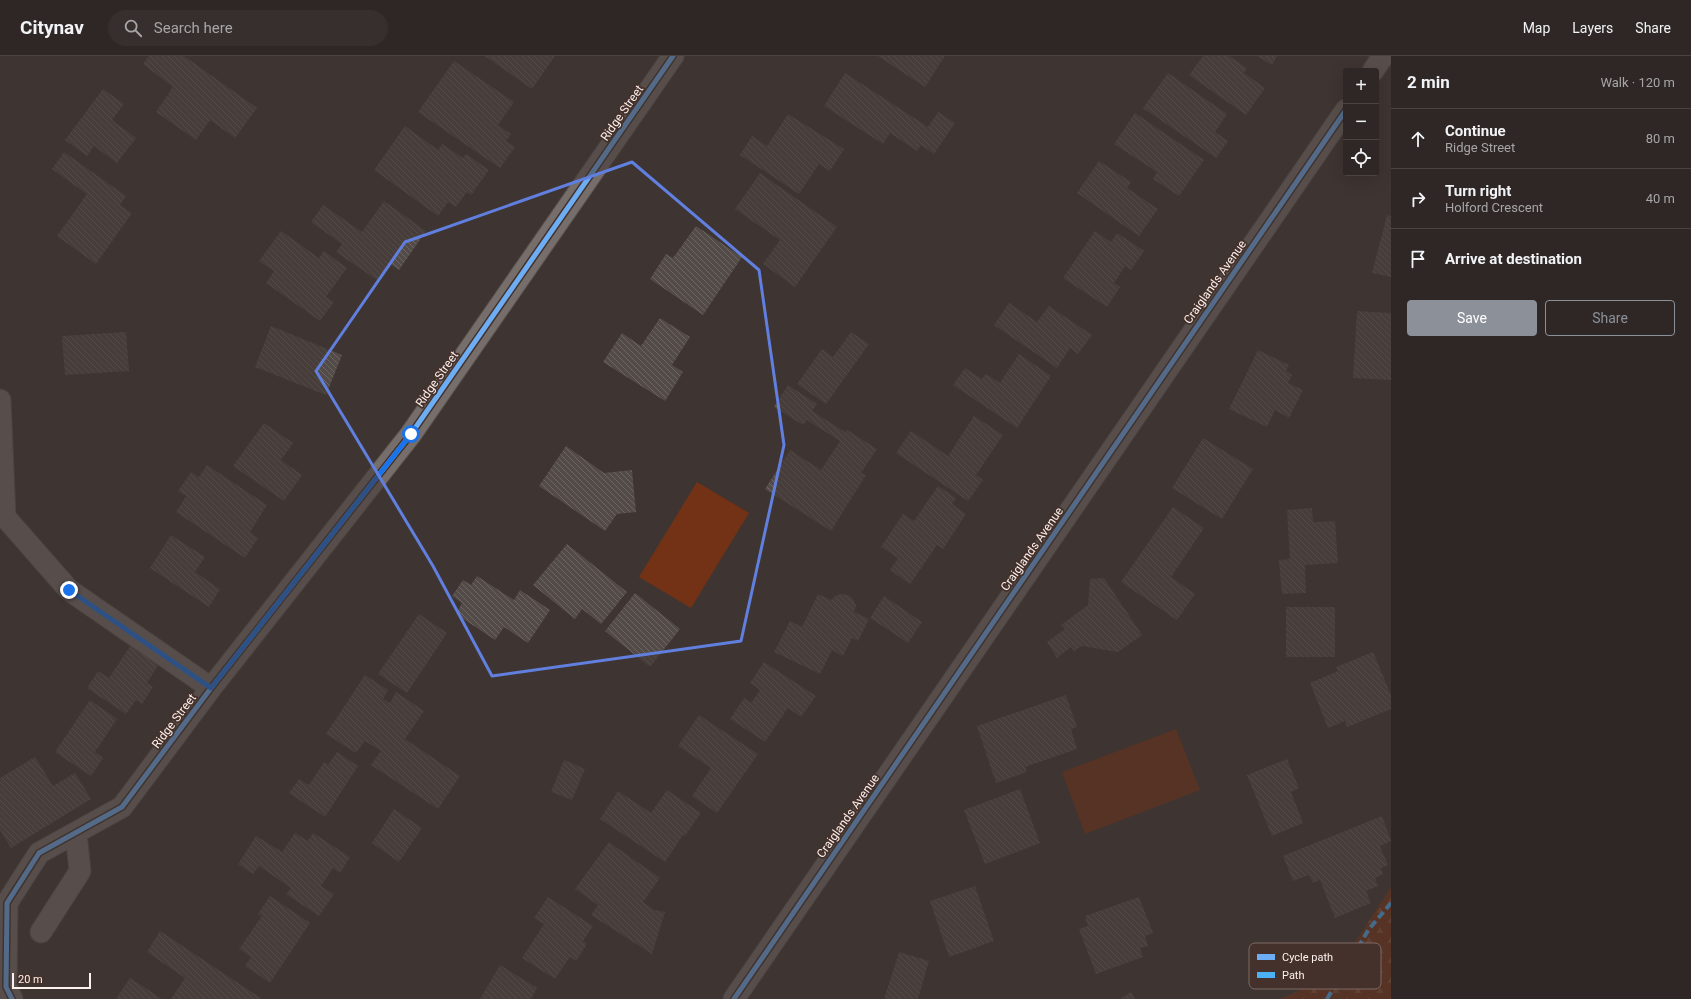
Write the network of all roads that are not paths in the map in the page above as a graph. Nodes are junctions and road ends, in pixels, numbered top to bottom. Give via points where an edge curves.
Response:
1 (674, 56) edge
2 (1383, 56) edge
3 (1375, 68) edge
4 (1343, 114) edge
5 (0, 400) edge
6 (211, 688) junction
7 (76, 834) junction
8 (41, 932) dead end
9 (12, 999) edge
10 (734, 999) edge

1 - 6 street, Ridge Street via 411,434
2 - 3 street
4 - 10 street, Craiglands Avenue
5 - 6 street via 5,517 69,590
6 - 7 street, Ridge Street via 122,807
7 - 8 street via 80,871
7 - 9 street, Ridge Street via 39,853 7,903 6,987

